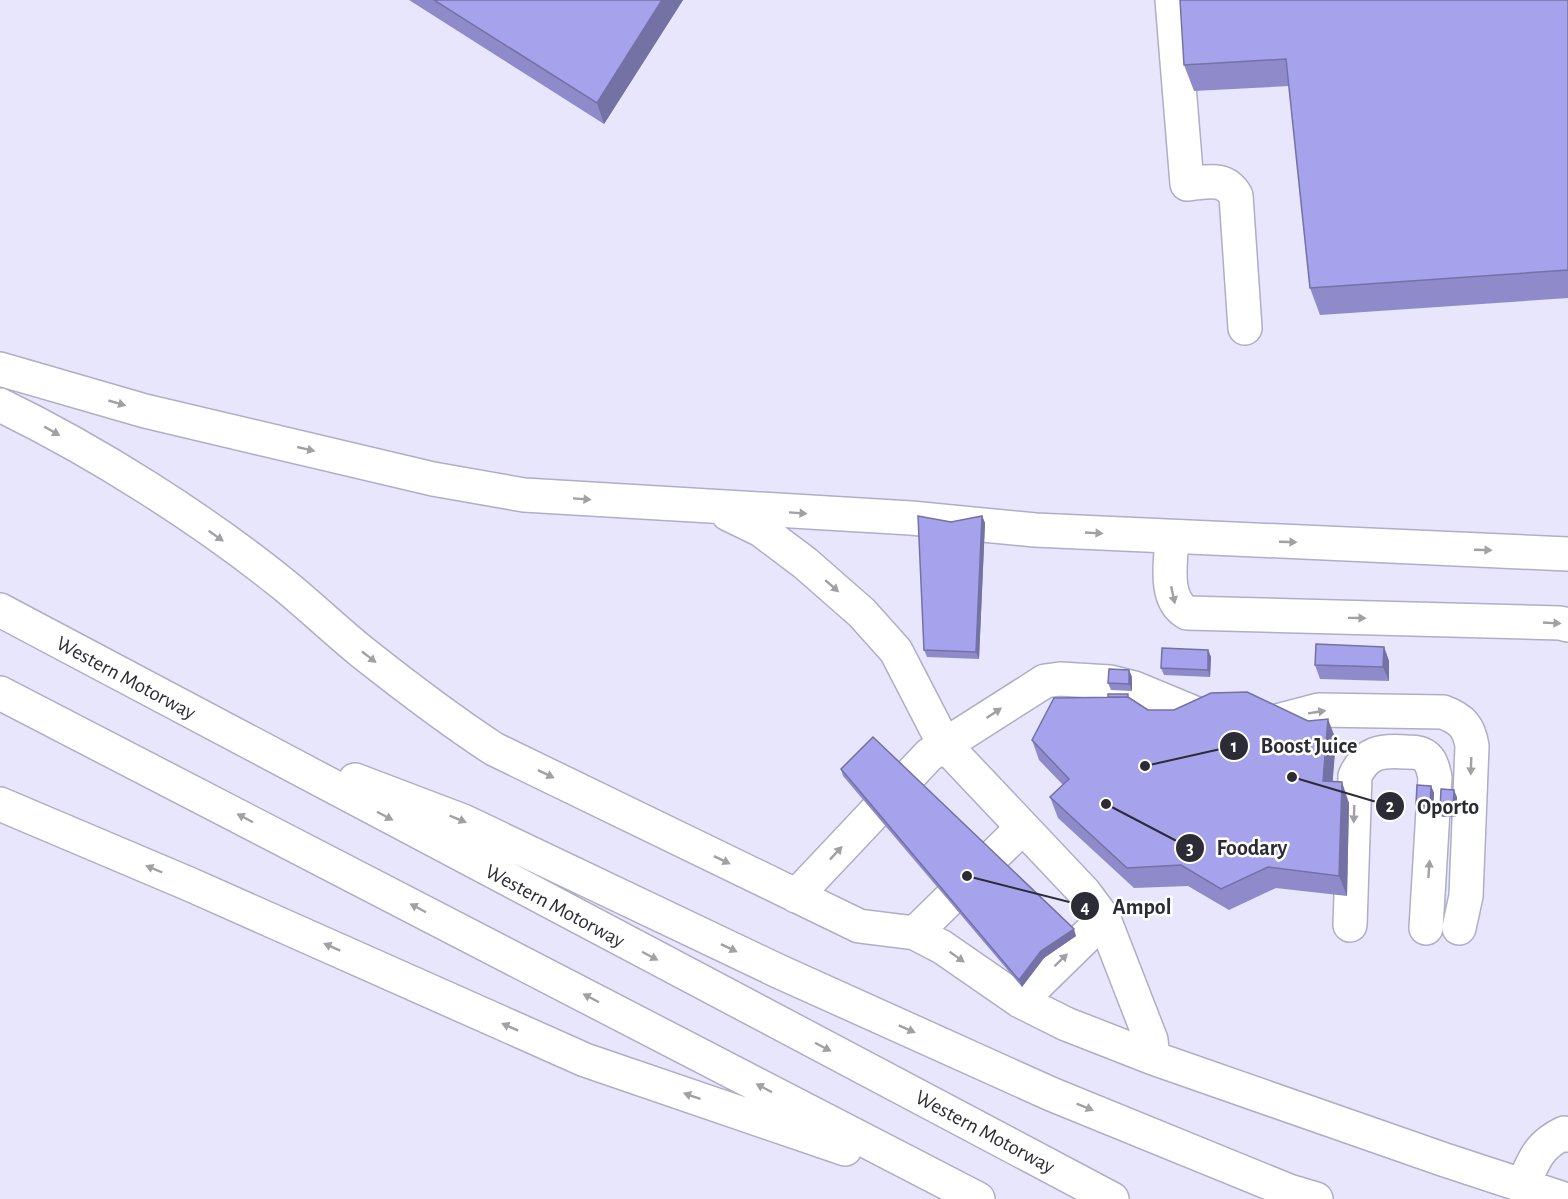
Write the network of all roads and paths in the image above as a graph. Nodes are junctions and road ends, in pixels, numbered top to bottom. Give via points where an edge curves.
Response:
1 (1172, 0) edge
2 (1245, 328) dead end
3 (0, 369) edge
4 (0, 405) edge
5 (714, 507) junction
6 (1172, 537) junction
7 (1568, 554) edge
8 (0, 610) edge
9 (1568, 625) edge
10 (0, 693) edge
11 (226, 732) junction
12 (944, 744) junction
13 (0, 804) edge
14 (1022, 828) junction
15 (796, 896) junction
16 (1104, 919) junction
17 (1350, 925) dead end
18 (1426, 928) dead end
19 (1458, 928) dead end
20 (915, 933) junction
21 (1020, 1001) junction
22 (1153, 1058) junction
23 (1567, 1130) edge
24 (946, 1183) junction
25 (1522, 1186) junction
26 (978, 1199) edge
27 (1112, 1199) edge
28 (1316, 1199) edge
29 (1564, 1199) edge

1 - 2 main road via 1187,184 1218,181 1230,186 1236,196
3 -> 5 main road via 146,411 433,479 524,495
4 -> 15 main road via 77,446 176,507 283,583 446,718 494,748
5 -> 6 main road
5 -> 12 main road via 761,530 862,613 896,651
6 -> 7 main road
6 -> 9 main road via 1171,596 1177,607 1187,613
8 - 11 main road, Western Motorway
24 -> 10 main road
11 -> 27 main road, Western Motorway
11 -> 28 main road via 463,821 778,971 1040,1089
12 - 14 main road
15 -> 12 main road via 928,756
12 -> 19 main road via 1033,687 1060,679 1110,682 1134,688 1221,724 1262,725 1319,710 1443,712 1465,724 1472,746 1466,896
24 -> 13 main road via 585,1060
14 - 16 main road via 1084,892
14 - 20 main road
15 - 20 main road via 860,927
21 -> 16 main road
16 - 22 main road via 1151,1040
18 -> 17 main road via 1435,777 1425,756 1384,750 1360,765 1355,777
20 -> 21 main road
21 - 22 main road via 1066,1024
22 - 25 main road
23 - 25 main road via 1539,1150
24 - 26 main road
25 - 29 main road

